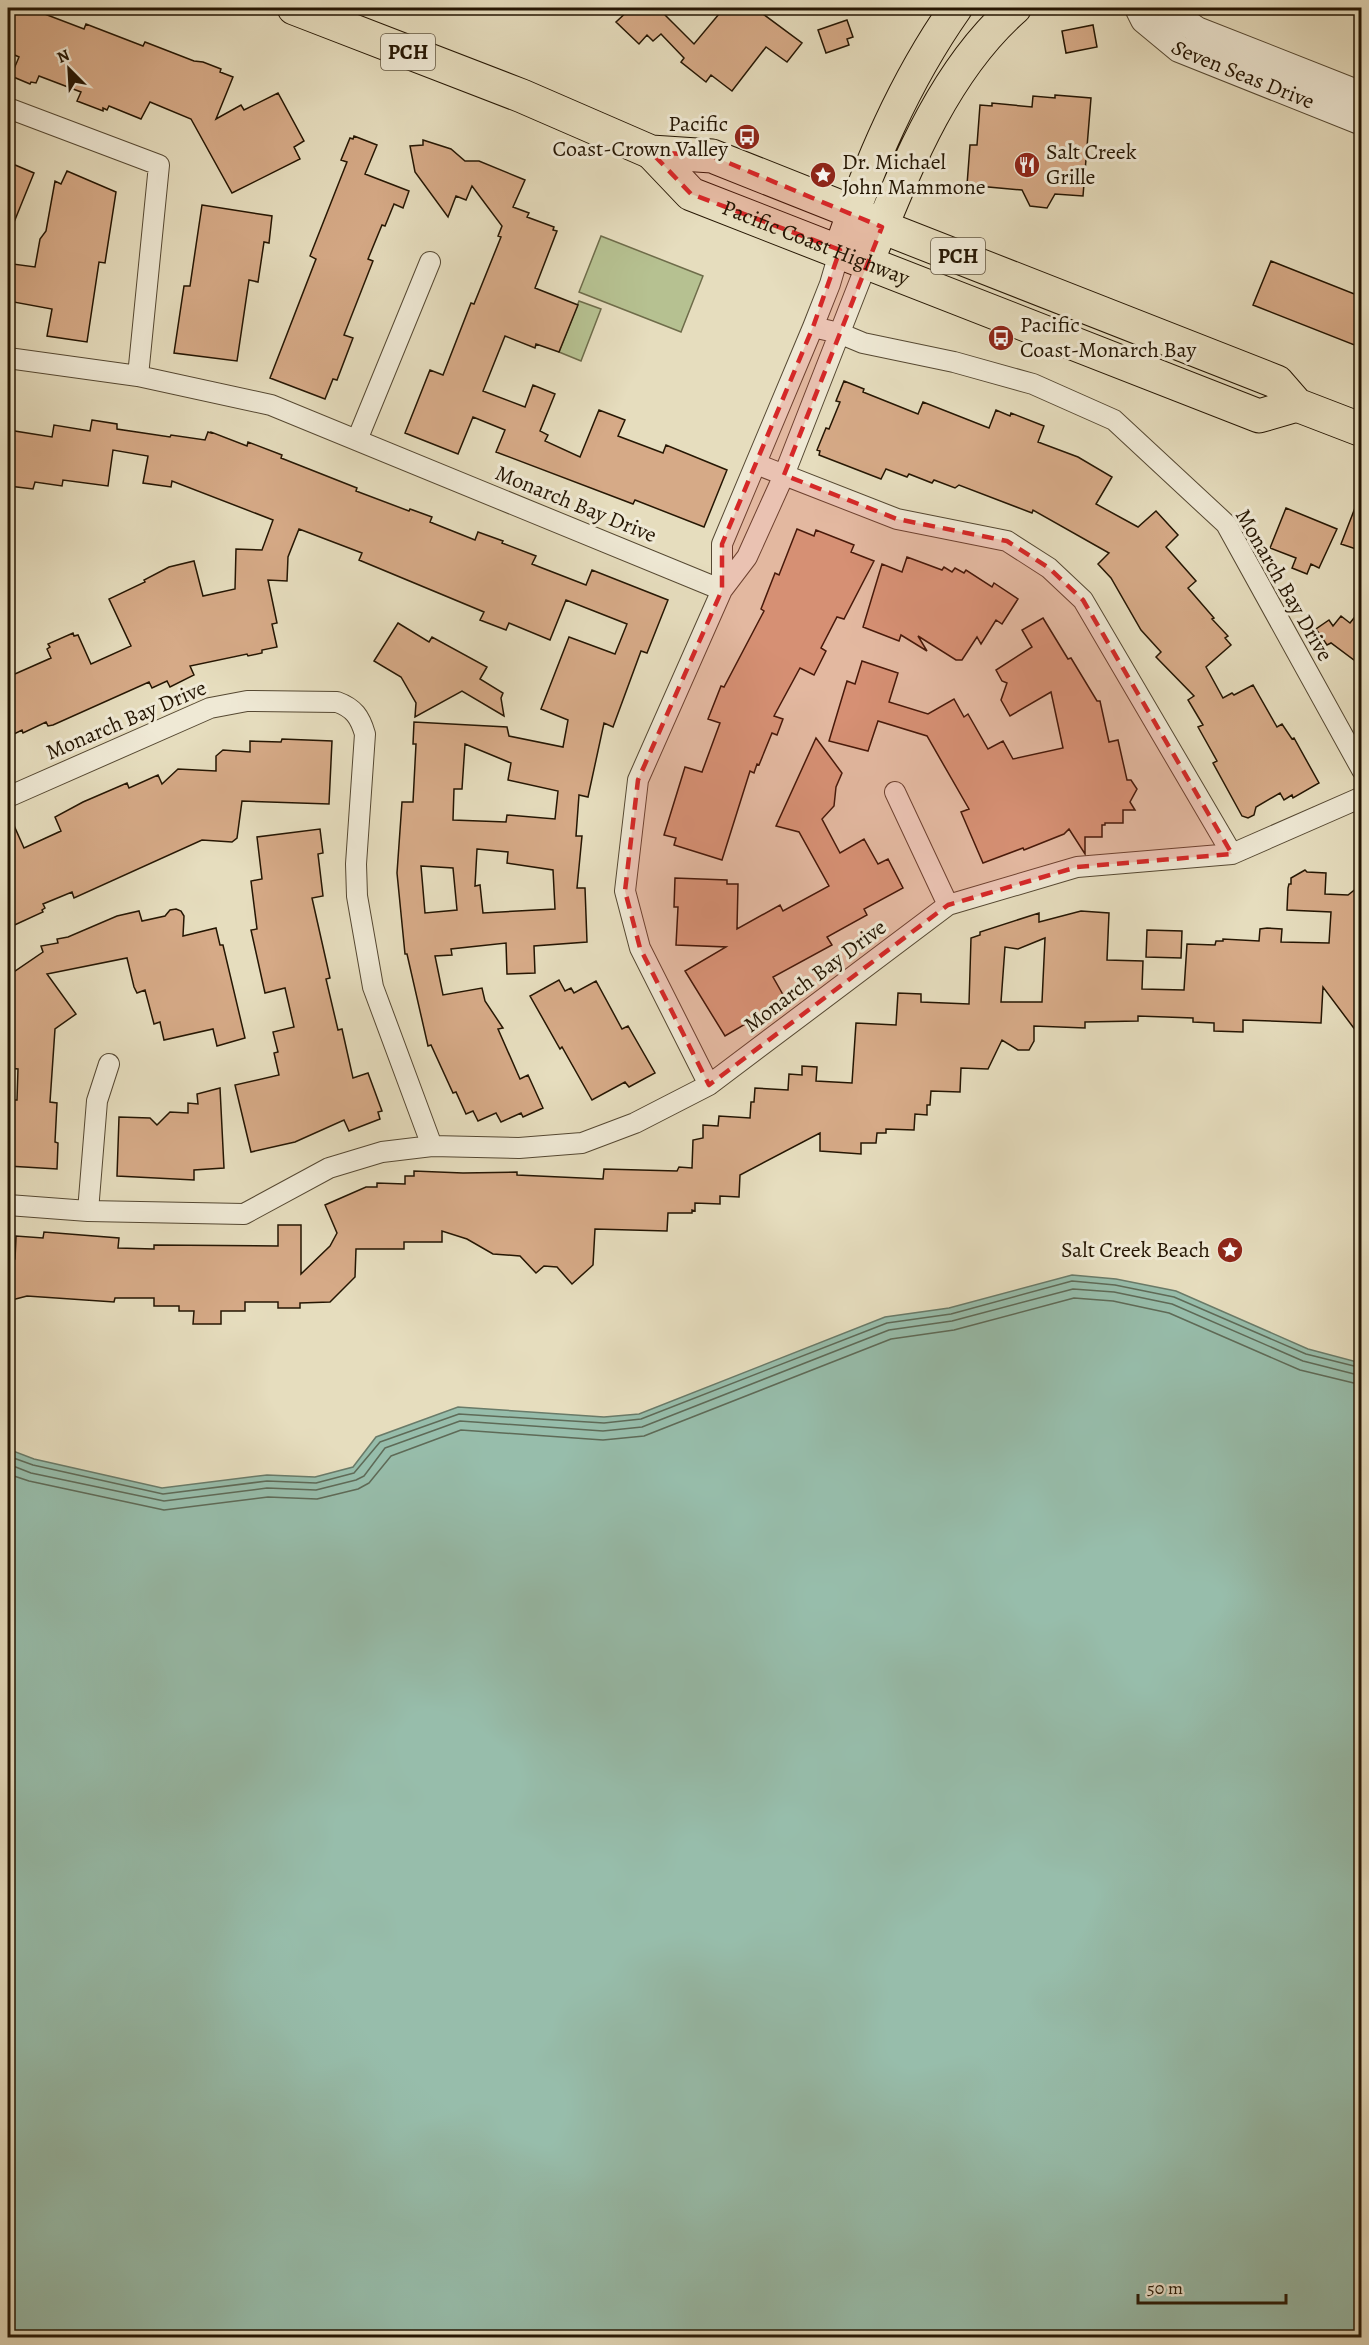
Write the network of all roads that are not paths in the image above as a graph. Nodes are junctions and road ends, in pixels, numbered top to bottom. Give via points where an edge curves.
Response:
1 (294, 8) edge
2 (956, 8) edge
3 (1015, 8) edge
4 (1137, 8) edge
5 (1168, 8) edge
6 (1362, 95) edge
7 (8, 108) edge
8 (1362, 122) edge
9 (651, 152) junction
10 (853, 212) junction
11 (882, 227) junction
12 (853, 256) junction
13 (430, 262) dead end
14 (813, 327) junction
15 (839, 333) junction
16 (8, 358) edge
17 (138, 376) junction
18 (1298, 405) junction
19 (1362, 430) edge
20 (357, 440) junction
21 (756, 464) junction
22 (784, 475) junction
23 (722, 590) junction
24 (1362, 770) edge
25 (895, 792) dead end
26 (8, 797) edge
27 (1362, 797) edge
28 (1232, 854) junction
29 (948, 905) junction
30 (109, 1064) dead end
31 (710, 1085) junction
32 (432, 1146) junction
33 (8, 1204) edge
34 (88, 1211) junction

1 - 9 highway, Pacific Coast Highway / PCH via 522,96
2 - 10 main road via 899,101
3 - 11 main road via 994,26 966,61 925,131
4 - 8 street, Seven Seas Drive via 1144,20 1179,49
5 - 6 street, Seven Seas Drive via 1197,30
7 - 17 street via 159,165
9 - 10 highway, Pacific Coast Highway / PCH via 712,156
9 - 12 highway, Pacific Coast Highway / PCH via 691,194
10 - 11 highway, Pacific Coast Highway / PCH
10 - 12 main road
11 - 12 main road
11 - 18 highway, Pacific Coast Highway / PCH via 1277,382
12 - 14 street via 830,284
12 - 15 street
12 - 18 highway, Pacific Coast Highway / PCH via 1259,416
13 - 20 street
14 - 15 street, Monarch Bay Drive
14 - 21 street
15 - 22 street
15 - 24 street, Monarch Bay Drive via 863,343 1033,384 1114,420 1226,524
16 - 17 street, Monarch Bay Drive
17 - 20 street, Monarch Bay Drive via 271,405
18 - 19 highway, Pacific Coast Highway / PCH
20 - 23 street, Monarch Bay Drive
21 - 22 street
21 - 23 street via 722,544
22 - 23 street via 747,557
22 - 28 street via 897,519 1007,541 1049,568 1083,600
23 - 31 street via 638,780 625,891 639,948
25 - 29 street
26 - 32 street, Monarch Bay Drive via 210,708 247,700 347,705 356,713 365,734 355,880 368,962 380,1009
27 - 28 street, Monarch Bay Drive
28 - 29 street, Monarch Bay Drive via 1077,867
29 - 31 street, Monarch Bay Drive
30 - 34 street via 97,1101
31 - 32 street, Monarch Bay Drive via 635,1123 582,1143 519,1148
32 - 34 street, Monarch Bay Drive via 382,1152 329,1168 244,1214
33 - 34 street, Monarch Bay Drive

